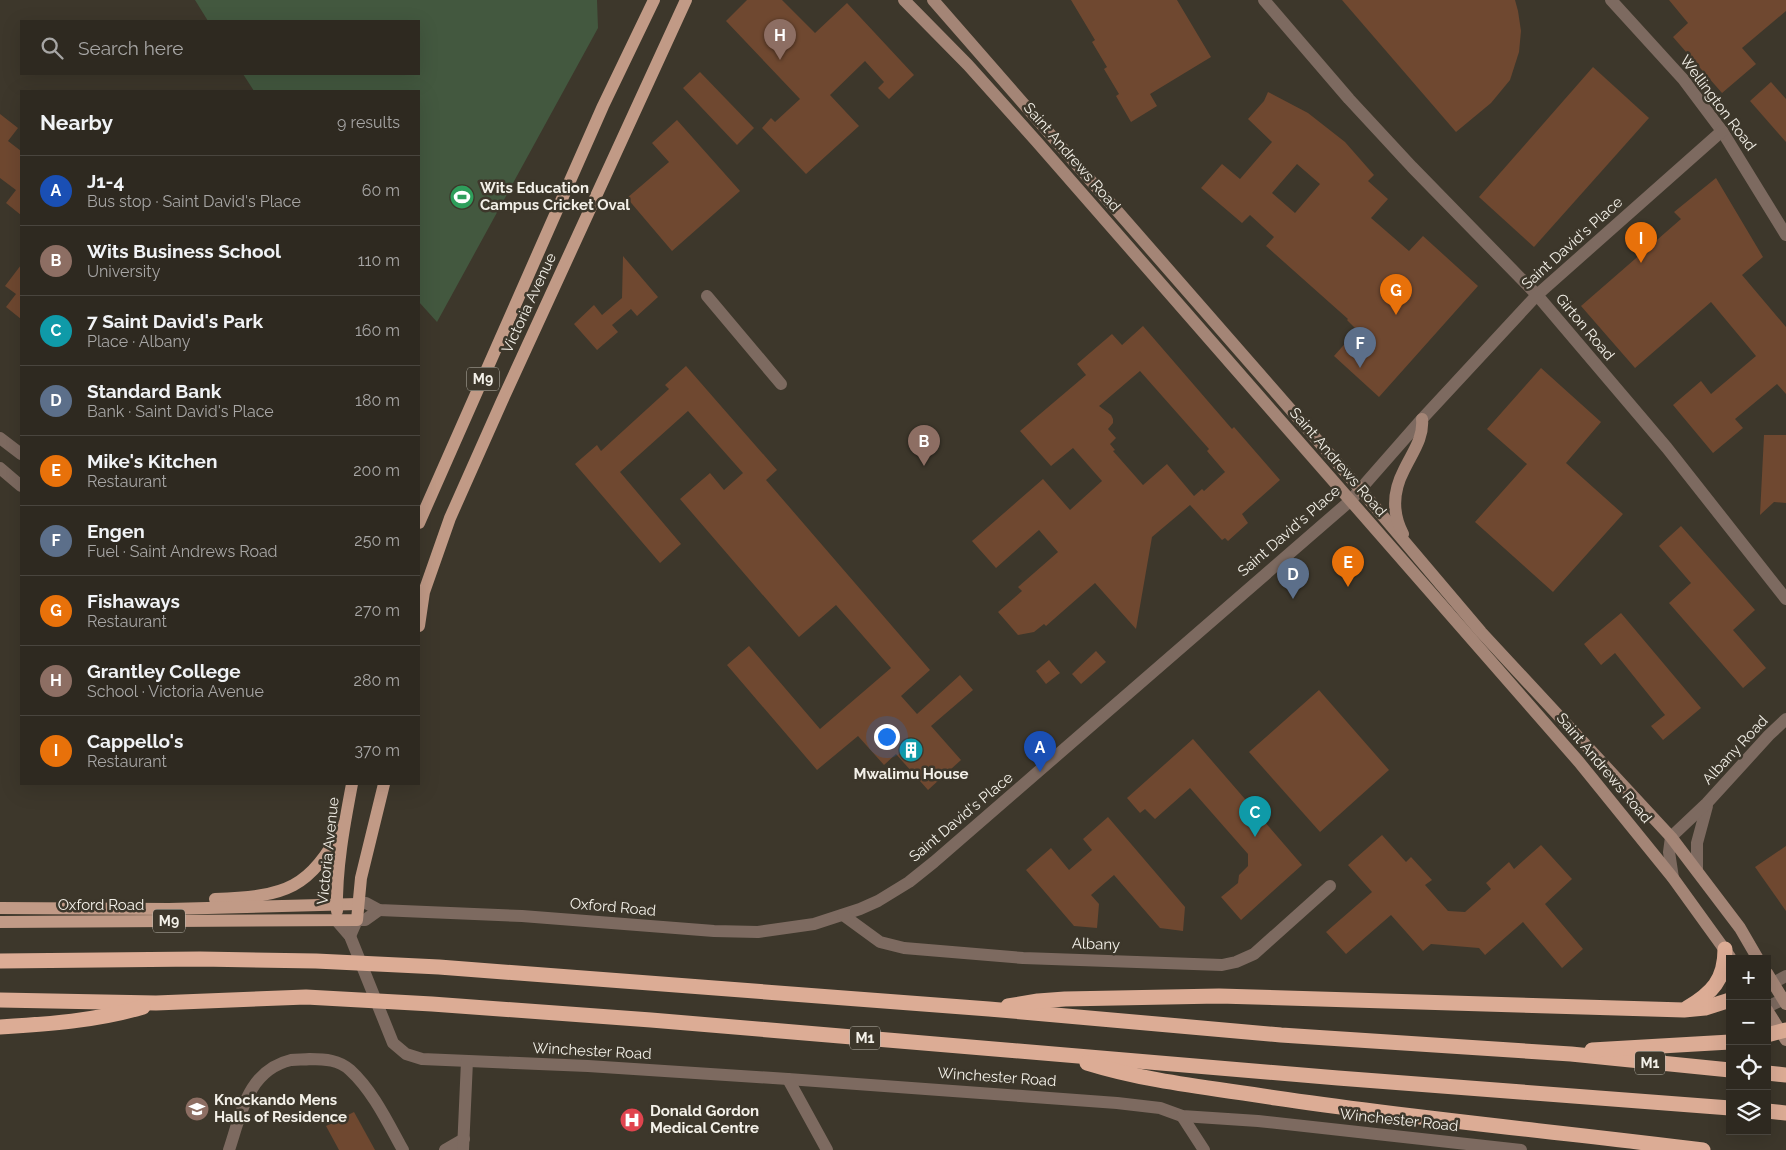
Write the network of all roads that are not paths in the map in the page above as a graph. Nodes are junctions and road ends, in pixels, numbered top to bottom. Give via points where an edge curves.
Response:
1 (654, 0) edge
2 (686, 0) edge
3 (904, 0) edge
4 (933, 0) edge
5 (1264, 0) edge
6 (1610, 0) edge
7 (1722, 131) junction
8 (1786, 235) edge
9 (1538, 295) junction
10 (707, 296) dead end
11 (781, 384) dead end
12 (1422, 419) junction
13 (0, 438) edge
14 (20, 453) edge
15 (0, 468) edge
16 (20, 485) edge
17 (1360, 490) junction
18 (1350, 501) junction
19 (420, 521) edge
20 (1410, 548) junction
21 (1786, 599) edge
22 (420, 619) edge
23 (1786, 719) edge
24 (352, 785) edge
25 (384, 785) edge
26 (1708, 803) junction
27 (344, 824) junction
28 (1671, 837) junction
29 (1696, 870) junction
30 (1673, 878) junction
31 (1330, 886) dead end
32 (337, 904) junction
33 (358, 904) junction
34 (0, 908) edge
35 (169, 909) junction
36 (379, 910) junction
37 (843, 915) junction
38 (357, 920) junction
39 (0, 922) edge
40 (337, 922) junction
41 (351, 939) junction
42 (1728, 954) edge
43 (1756, 955) edge
44 (0, 961) edge
45 (1786, 976) edge
46 (1771, 980) edge
47 (1771, 983) edge
48 (0, 1000) edge
49 (1785, 1000) edge
50 (1726, 1001) edge
51 (156, 1004) junction
52 (1771, 1006) edge
53 (989, 1009) junction
54 (1684, 1010) junction
55 (1771, 1018) edge
56 (0, 1027) edge
57 (1776, 1030) edge
58 (1786, 1040) edge
59 (1726, 1042) edge
60 (1060, 1054) junction
61 (1571, 1054) junction
62 (467, 1061) junction
63 (1726, 1070) edge
64 (1771, 1073) edge
65 (1786, 1075) edge
66 (788, 1079) junction
67 (1726, 1108) edge
68 (1771, 1111) edge
69 (1786, 1113) edge
70 (1182, 1116) junction
71 (463, 1145) edge
72 (229, 1150) edge
73 (403, 1150) edge
74 (445, 1150) edge
75 (827, 1150) edge
76 (1204, 1150) edge
77 (1521, 1150) edge
78 (1703, 1150) edge

1 - 19 main road, Victoria Avenue / M9 via 603,106
2 - 22 main road, Victoria Avenue / M9 via 450,518 424,592
3 - 18 main road, Saint Andrews Road via 1031,135
4 - 17 main road, Saint Andrews Road
5 - 9 street, Girton Road via 1412,167
6 - 7 street, Wellington Road via 1683,79
7 - 8 street, Wellington Road
7 - 9 street, Saint David's Place
9 - 12 street, Saint David's Place
9 - 21 street, Girton Road via 1667,448
10 - 11 street
12 - 17 street, Saint David's Place
12 - 20 main road via 1422,431 1397,487 1394,506
13 - 14 street
15 - 16 street
17 - 18 street, Saint David's Place
17 - 20 main road, Saint Andrews Road
18 - 30 main road, Saint Andrews Road via 1579,762
18 - 37 street, Saint David's Place via 934,862 878,901
20 - 28 main road, Saint Andrews Road via 1481,632
23 - 26 street, Albany Road
24 - 27 main road, Victoria Avenue
25 - 33 main road via 361,878
26 - 28 street, Albany Road
26 - 29 street, Albany Road via 1697,843
27 - 32 main road, Victoria Avenue
27 - 35 main road via 312,873 282,891 253,898 181,902
28 - 29 main road, Saint Andrews Road
28 - 30 street via 1669,852
29 - 43 main road, Saint Andrews Road via 1740,928
30 - 42 main road, Saint Andrews Road
31 - 37 street, Albany via 1254,954 1222,965 1023,958 904,948 880,942
32 - 33 main road, Oxford Road / M9
32 - 35 main road, Oxford Road / M9
32 - 40 main road, Victoria Avenue
33 - 36 street, Oxford Road via 366,903
33 - 38 main road
34 - 35 main road, Oxford Road / M9
36 - 37 street, Oxford Road via 522,916 714,932 758,932 814,924
36 - 38 street, Oxford Road via 365,920
38 - 40 main road, Oxford Road / M9
38 - 41 street
39 - 40 main road, Oxford Road / M9
40 - 41 street
41 - 62 street, Winchester Road via 393,1043 411,1056
42 - 54 highway via 1715,986
44 - 53 highway, M1 via 200,959 420,966
45 - 46 street
47 - 49 main road
48 - 51 highway, M1
49 - 52 street
50 - 54 highway
51 - 56 highway via 89,1020
51 - 60 highway, M1 via 306,997 651,1020
53 - 54 highway via 1065,999 1219,996
53 - 61 highway, M1 via 1271,1034
55 - 57 main road
57 - 58 main road
59 - 61 highway via 1596,1049
60 - 67 highway, M1
60 - 78 highway via 1144,1077 1308,1102
61 - 63 highway, M1
62 - 66 street, Winchester Road
62 - 71 street
64 - 65 highway
66 - 70 street, Winchester Road via 1117,1103 1160,1108
66 - 75 street
68 - 69 highway
70 - 76 street
70 - 77 street, Winchester Road via 1258,1121
71 - 74 street
72 - 73 street via 247,1095 263,1074 292,1060 318,1059 334,1061 348,1068 360,1080

